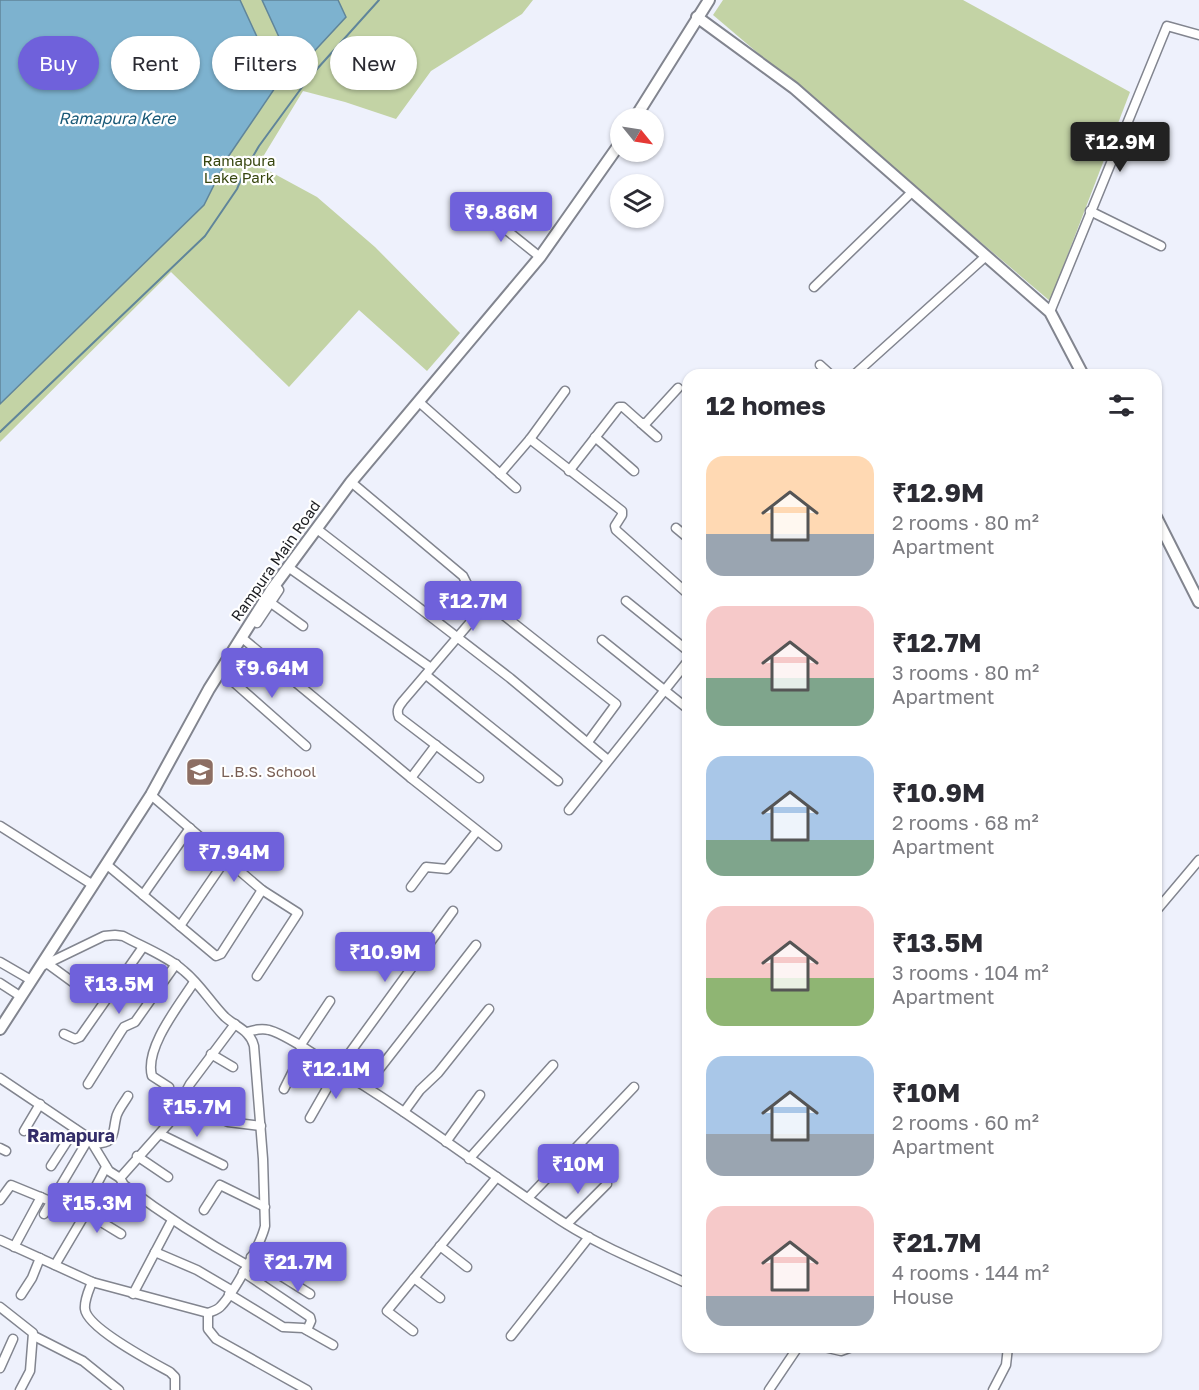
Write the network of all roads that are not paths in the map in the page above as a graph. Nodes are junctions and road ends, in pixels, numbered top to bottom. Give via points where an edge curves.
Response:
1 (709, 0) edge
2 (697, 17) junction
3 (1199, 35) edge
4 (641, 108) edge
5 (610, 158) edge
6 (912, 192) junction
7 (479, 208) dead end
8 (1090, 211) junction
9 (1161, 246) dead end
10 (540, 257) junction
11 (986, 258) junction
12 (814, 287) dead end
13 (1050, 312) junction
14 (820, 364) dead end
15 (825, 369) edge
16 (861, 369) edge
17 (1080, 369) edge
18 (678, 388) dead end
19 (565, 391) dead end
20 (419, 402) junction
21 (641, 423) junction
22 (595, 437) junction
23 (657, 437) dead end
24 (530, 439) junction
25 (569, 471) junction
26 (634, 471) dead end
27 (500, 474) junction
28 (351, 482) junction
29 (516, 488) dead end
30 (676, 528) dead end
31 (317, 529) junction
32 (1162, 529) edge
33 (682, 533) edge
34 (288, 567) junction
35 (275, 585) junction
36 (682, 589) edge
37 (626, 601) dead end
38 (271, 603) junction
39 (1199, 603) edge
40 (428, 615) junction
41 (252, 620) junction
42 (303, 626) dead end
43 (457, 636) junction
44 (241, 637) junction
45 (602, 640) dead end
46 (682, 646) edge
47 (682, 669) edge
48 (221, 671) junction
49 (429, 672) junction
50 (665, 690) junction
51 (682, 704) edge
52 (588, 742) junction
53 (436, 745) junction
54 (306, 746) dead end
55 (608, 760) junction
56 (411, 778) junction
57 (479, 778) dead end
58 (558, 781) dead end
59 (152, 795) junction
60 (569, 810) dead end
61 (0, 826) edge
62 (190, 828) junction
63 (477, 831) junction
64 (497, 846) dead end
65 (226, 859) junction
66 (1199, 860) edge
67 (106, 864) junction
68 (93, 885) junction
69 (411, 887) dead end
70 (262, 890) junction
71 (143, 895) junction
72 (1162, 905) edge
73 (453, 911) dead end
74 (180, 927) junction
75 (476, 945) dead end
76 (143, 946) junction
77 (0, 962) edge
78 (176, 964) junction
79 (42, 966) junction
80 (257, 976) dead end
81 (31, 980) junction
82 (194, 982) junction
83 (0, 983) edge
84 (74, 983) dead end
85 (20, 996) junction
86 (330, 1001) dead end
87 (489, 1009) dead end
88 (235, 1024) junction
89 (0, 1029) edge
90 (247, 1032) junction
91 (64, 1034) dead end
92 (302, 1048) junction
93 (211, 1054) junction
94 (553, 1065) dead end
95 (233, 1067) dead end
96 (338, 1069) junction
97 (0, 1078) edge
98 (88, 1084) dead end
99 (366, 1086) junction
100 (169, 1087) dead end
101 (634, 1087) dead end
102 (284, 1089) dead end
103 (480, 1095) dead end
104 (128, 1096) dead end
105 (181, 1102) junction
106 (40, 1104) junction
107 (404, 1112) junction
108 (310, 1118) dead end
109 (261, 1126) junction
110 (75, 1129) junction
111 (24, 1131) dead end
112 (160, 1134) junction
113 (92, 1141) junction
114 (446, 1142) junction
115 (137, 1156) junction
116 (470, 1159) junction
117 (223, 1165) dead end
118 (51, 1166) dead end
119 (106, 1167) junction
120 (168, 1177) dead end
121 (497, 1177) junction
122 (120, 1178) junction
123 (607, 1184) dead end
124 (4, 1185) edge
125 (41, 1197) junction
126 (528, 1198) junction
127 (0, 1200) edge
128 (50, 1201) junction
129 (265, 1207) junction
130 (204, 1210) dead end
131 (85, 1212) junction
132 (44, 1214) dead end
133 (172, 1220) junction
134 (567, 1224) junction
135 (121, 1234) dead end
136 (590, 1237) junction
137 (0, 1240) edge
138 (440, 1246) junction
139 (14, 1247) junction
140 (155, 1252) junction
141 (40, 1258) junction
142 (55, 1264) junction
143 (247, 1264) junction
144 (467, 1267) dead end
145 (414, 1278) junction
146 (682, 1281) edge
147 (92, 1282) junction
148 (230, 1292) junction
149 (21, 1294) dead end
150 (133, 1294) junction
151 (310, 1294) dead end
152 (440, 1298) dead end
153 (0, 1307) edge
154 (208, 1313) junction
155 (307, 1329) junction
156 (413, 1331) dead end
157 (34, 1336) junction
158 (511, 1336) dead end
159 (13, 1339) dead end
160 (333, 1345) dead end
161 (794, 1353) edge
162 (1007, 1353) edge
163 (0, 1368) edge
164 (20, 1390) edge
165 (119, 1390) edge
166 (175, 1390) edge
167 (306, 1390) edge
168 (769, 1390) edge
169 (993, 1390) edge

1 - 2 main road
2 - 4 main road
2 - 6 main road via 794,88
3 - 8 street via 1167,26
5 - 10 main road, Rampura Main Road
6 - 11 main road
6 - 12 street
7 - 10 street
8 - 9 street
8 - 13 street
10 - 20 main road, Rampura Main Road
11 - 13 main road
11 - 16 street
13 - 17 main road
14 - 15 street
18 - 21 street via 646,423
19 - 24 street
20 - 27 street
20 - 28 main road, Rampura Main Road
21 - 22 street via 619,407
21 - 23 street
22 - 25 street
22 - 26 street
24 - 25 street
24 - 27 street
25 - 36 street via 622,511 616,530
27 - 29 street
28 - 31 main road, Rampura Main Road
28 - 40 street via 463,576 467,584 463,597
30 - 33 street
31 - 34 main road, Rampura Main Road
31 - 40 street
32 - 39 main road
34 - 35 main road, Rampura Main Road
34 - 49 street
35 - 38 street via 279,589
35 - 41 main road, Rampura Main Road
37 - 46 street
38 - 41 street via 257,623
38 - 42 street
40 - 43 street
41 - 44 main road, Rampura Main Road
43 - 49 street
43 - 52 street
43 - 52 street via 482,606 492,606 616,704
44 - 48 main road, Rampura Main Road
44 - 56 street
45 - 50 street
47 - 50 street
48 - 54 street
48 - 59 main road, Rampura Main Road
49 - 53 street via 397,713
49 - 58 street
50 - 51 street
50 - 55 street
52 - 55 street
53 - 56 street
53 - 57 street
55 - 60 street
56 - 63 street
59 - 62 street
59 - 67 main road, Rampura Main Road
61 - 68 street
62 - 65 street
62 - 71 street
63 - 64 street
63 - 69 street via 447,869 426,867
65 - 70 street
65 - 74 street
66 - 72 street
67 - 68 main road, Rampura Main Road
67 - 71 street
68 - 79 main road, Rampura Main Road
70 - 74 street via 219,956
70 - 80 street via 298,913
71 - 74 street
73 - 96 street
75 - 99 street
76 - 78 street
76 - 79 street via 114,934
76 - 91 street via 80,1037
77 - 81 street
78 - 82 street
78 - 98 street via 135,1022 124,1027
79 - 81 main road, Rampura Main Road
79 - 84 street
81 - 85 main road, Rampura Main Road
82 - 88 street
82 - 100 street via 165,1027 152,1060 152,1076
83 - 85 street
85 - 89 main road, Rampura Main Road
86 - 92 street
87 - 107 street
88 - 90 street
88 - 93 street
90 - 92 street via 267,1029
90 - 109 street via 254,1046
92 - 96 street
92 - 102 street
93 - 95 street
93 - 105 street
94 - 116 street
96 - 99 street
96 - 108 street
97 - 106 street
99 - 107 street
101 - 126 street
103 - 114 street
104 - 113 street via 116,1115 111,1139 106,1143
105 - 109 street via 228,1122
105 - 112 street
106 - 110 street
106 - 111 street
107 - 114 street
109 - 129 street
110 - 113 street
110 - 118 street
112 - 115 street
112 - 117 street
113 - 119 street
113 - 128 street
114 - 116 street
115 - 120 street
115 - 122 street
116 - 121 street
119 - 122 street
119 - 131 street
121 - 126 street
121 - 138 street
122 - 133 street
123 - 134 street
124 - 125 street via 14,1185
124 - 127 street
125 - 128 street
125 - 139 street
126 - 134 street
128 - 132 street
129 - 130 street via 219,1185
129 - 143 street via 262,1236
131 - 135 street
131 - 142 street
133 - 140 street
133 - 143 street
134 - 136 street
136 - 146 street
136 - 158 street
137 - 139 street
138 - 144 street
138 - 145 street
139 - 141 street
140 - 148 street via 197,1270
140 - 150 street
141 - 142 street
141 - 149 street
142 - 147 street
143 - 148 street
143 - 151 street
143 - 155 street via 310,1317
145 - 152 street
145 - 156 street via 387,1311
147 - 150 street
147 - 166 street via 85,1300 88,1318 170,1372 175,1377
148 - 154 street via 221,1306
148 - 155 street via 283,1327
150 - 154 street
153 - 157 street
154 - 167 street via 208,1329 216,1339
155 - 160 street
157 - 164 street via 30,1371
157 - 165 street via 83,1361
159 - 163 street
161 - 168 street
162 - 169 street via 1006,1365

